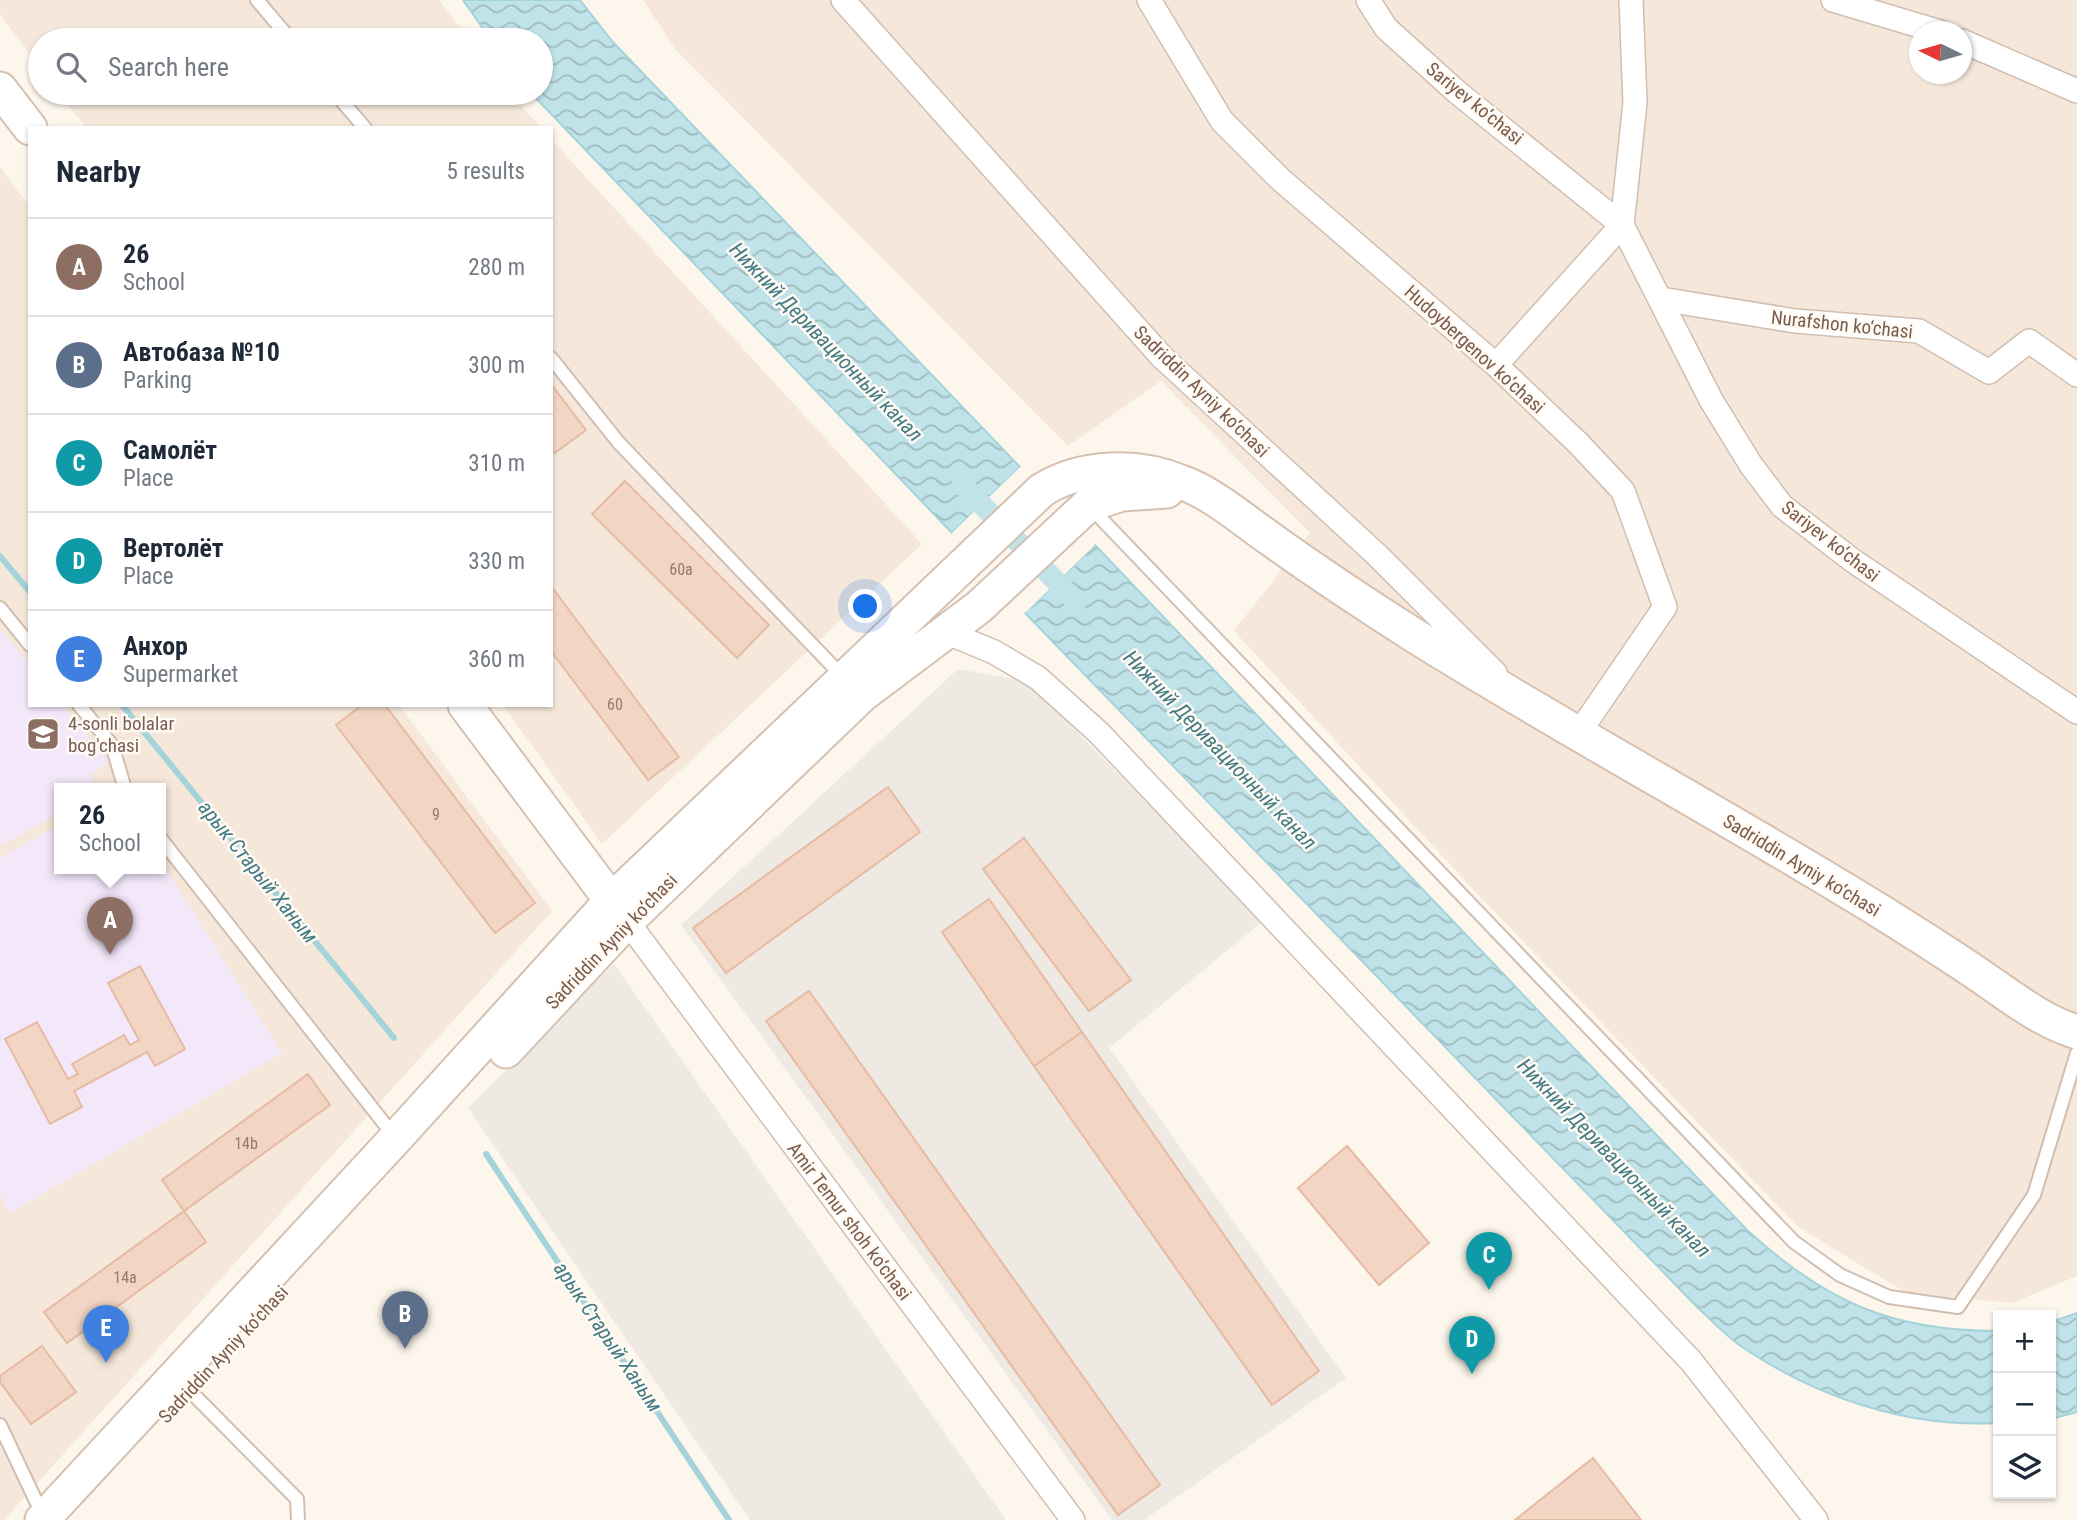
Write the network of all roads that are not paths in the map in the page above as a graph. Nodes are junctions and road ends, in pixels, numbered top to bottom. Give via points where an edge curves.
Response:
1 (257, 0) edge
2 (1149, 0) edge
3 (1368, 0) edge
4 (1631, 0) edge
5 (1833, 0) edge
6 (852, 3) edge
7 (1909, 23) edge
8 (281, 28) edge
9 (1972, 45) edge
10 (0, 89) edge
11 (2077, 91) edge
12 (345, 105) edge
13 (28, 126) edge
14 (363, 126) edge
15 (1622, 225) junction
16 (1661, 299) junction
17 (553, 360) edge
18 (1496, 365) junction
19 (2077, 374) edge
20 (1229, 510) junction
21 (1080, 513) junction
22 (0, 608) edge
23 (948, 632) junction
24 (28, 643) edge
25 (843, 677) junction
26 (1524, 702) junction
27 (81, 707) edge
28 (466, 707) edge
29 (2077, 712) edge
30 (1578, 734) junction
31 (123, 783) edge
32 (166, 845) edge
33 (619, 911) junction
34 (2077, 1032) edge
35 (2077, 1053) edge
36 (396, 1138) junction
37 (189, 1391) junction
38 (0, 1425) edge
39 (52, 1519) edge
40 (298, 1520) edge
41 (1073, 1520) edge
42 (1816, 1520) edge

1 - 8 lane
2 - 18 street, Hudoybergenov ko‘chasi via 1222,121 1280,180
3 - 15 street, Sariyev ko‘chasi via 1387,28 1457,92
4 - 15 street via 1635,103
5 - 7 street
6 - 26 street, Sadriddin Ayniy ko‘chasi via 1162,357 1377,555
9 - 11 street
10 - 13 main road
12 - 14 lane
15 - 16 street, Sariyev ko‘chasi
15 - 18 street
16 - 19 street, Nurafshon ko‘chasi via 1795,321 1919,331 1989,372 2029,341
16 - 29 street, Sariyev ko‘chasi via 1711,400 1782,506 1852,560
17 - 25 lane via 619,443
18 - 30 street, Hudoybergenov ko‘chasi via 1623,491 1665,607
20 - 21 main road, Sadriddin Ayniy ko‘chasi via 1200,497 1165,491 1122,494
20 - 25 main road, Sadriddin Ayniy ko‘chasi via 1182,482 1133,471 1061,480 1042,490
20 - 26 main road, Sadriddin Ayniy ko‘chasi via 1337,586
21 - 23 main road, Sadriddin Ayniy ko‘chasi
21 - 35 lane via 1784,1232 1840,1275 1889,1297 1958,1307 2034,1195
22 - 24 lane
23 - 33 main road, Sadriddin Ayniy ko‘chasi via 862,695
23 - 42 street via 1038,678 1099,733 1691,1361
25 - 33 main road, Sadriddin Ayniy ko‘chasi
26 - 30 main road, Sadriddin Ayniy ko‘chasi
27 - 31 lane via 112,746
28 - 33 main road, Amir Temur shoh ko‘chasi
30 - 34 main road, Sadriddin Ayniy ko‘chasi via 1818,872 2031,1010
32 - 36 lane
33 - 36 main road, Sadriddin Ayniy ko‘chasi
33 - 37 main road, Sadriddin Ayniy ko‘chasi
33 - 41 street, Amir Temur shoh ko‘chasi
36 - 39 main road, Sadriddin Ayniy ko‘chasi
37 - 39 main road, Sadriddin Ayniy ko‘chasi
37 - 40 lane via 297,1499
38 - 39 lane via 36,1501

